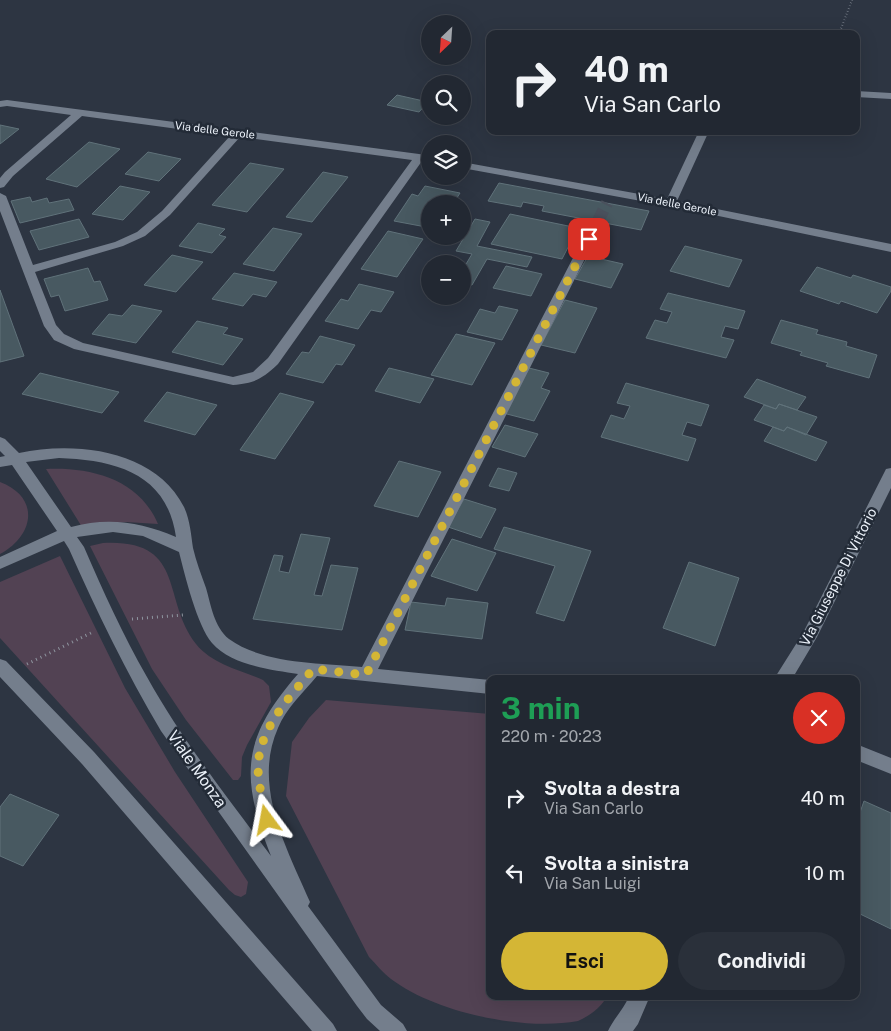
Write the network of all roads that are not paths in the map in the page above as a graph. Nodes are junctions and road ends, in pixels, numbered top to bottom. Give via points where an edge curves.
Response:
1 (860, 94) edge
2 (891, 96) edge
3 (0, 104) edge
4 (79, 113) junction
5 (238, 133) junction
6 (702, 135) edge
7 (421, 157) edge
8 (421, 163) edge
9 (471, 167) edge
10 (0, 185) edge
11 (613, 192) junction
12 (0, 196) edge
13 (608, 203) tunnel mouth
14 (671, 203) junction
15 (598, 221) tunnel mouth
16 (891, 248) edge
17 (29, 270) junction
18 (0, 442) edge
19 (16, 459) junction
20 (0, 462) edge
21 (891, 473) edge
22 (66, 534) junction
23 (186, 549) junction
24 (0, 563) edge
25 (0, 666) edge
26 (313, 669) junction
27 (366, 675) junction
28 (785, 675) edge
29 (486, 687) edge
30 (860, 754) edge
31 (891, 766) edge
32 (309, 924) junction
33 (638, 1000) edge
34 (627, 1026) edge
35 (326, 1031) edge
36 (396, 1031) edge

1 - 2 street
3 - 4 street, Via delle Gerole
4 - 5 street, Via delle Gerole
4 - 10 street
5 - 7 street, Via delle Gerole
5 - 17 street via 166,212 141,234 119,244
6 - 14 street
8 - 17 street via 274,360 249,379 217,378 65,341 53,332
9 - 11 street, Via delle Gerole
11 - 13 street
11 - 14 street, Via delle Gerole
12 - 17 street
14 - 16 street, Via delle Gerole
15 - 27 street
18 - 19 street, Viale Monza
19 - 20 street
19 - 22 street, Viale Monza
19 - 23 street via 41,454 70,454 108,459 130,466 155,481 174,503 180,514
21 - 28 street, Via Giuseppe Di Vittorio via 809,637
22 - 23 street via 92,528 137,528 160,535
22 - 24 street
22 - 32 street, Viale Monza via 76,547 110,624 153,703
23 - 26 street via 217,638 232,648 263,660
25 - 35 street via 88,758
26 - 27 street
26 - 32 street via 270,725 258,766 267,820
27 - 29 street
30 - 31 street
32 - 36 street, Viale Monza via 374,1012
33 - 34 street

